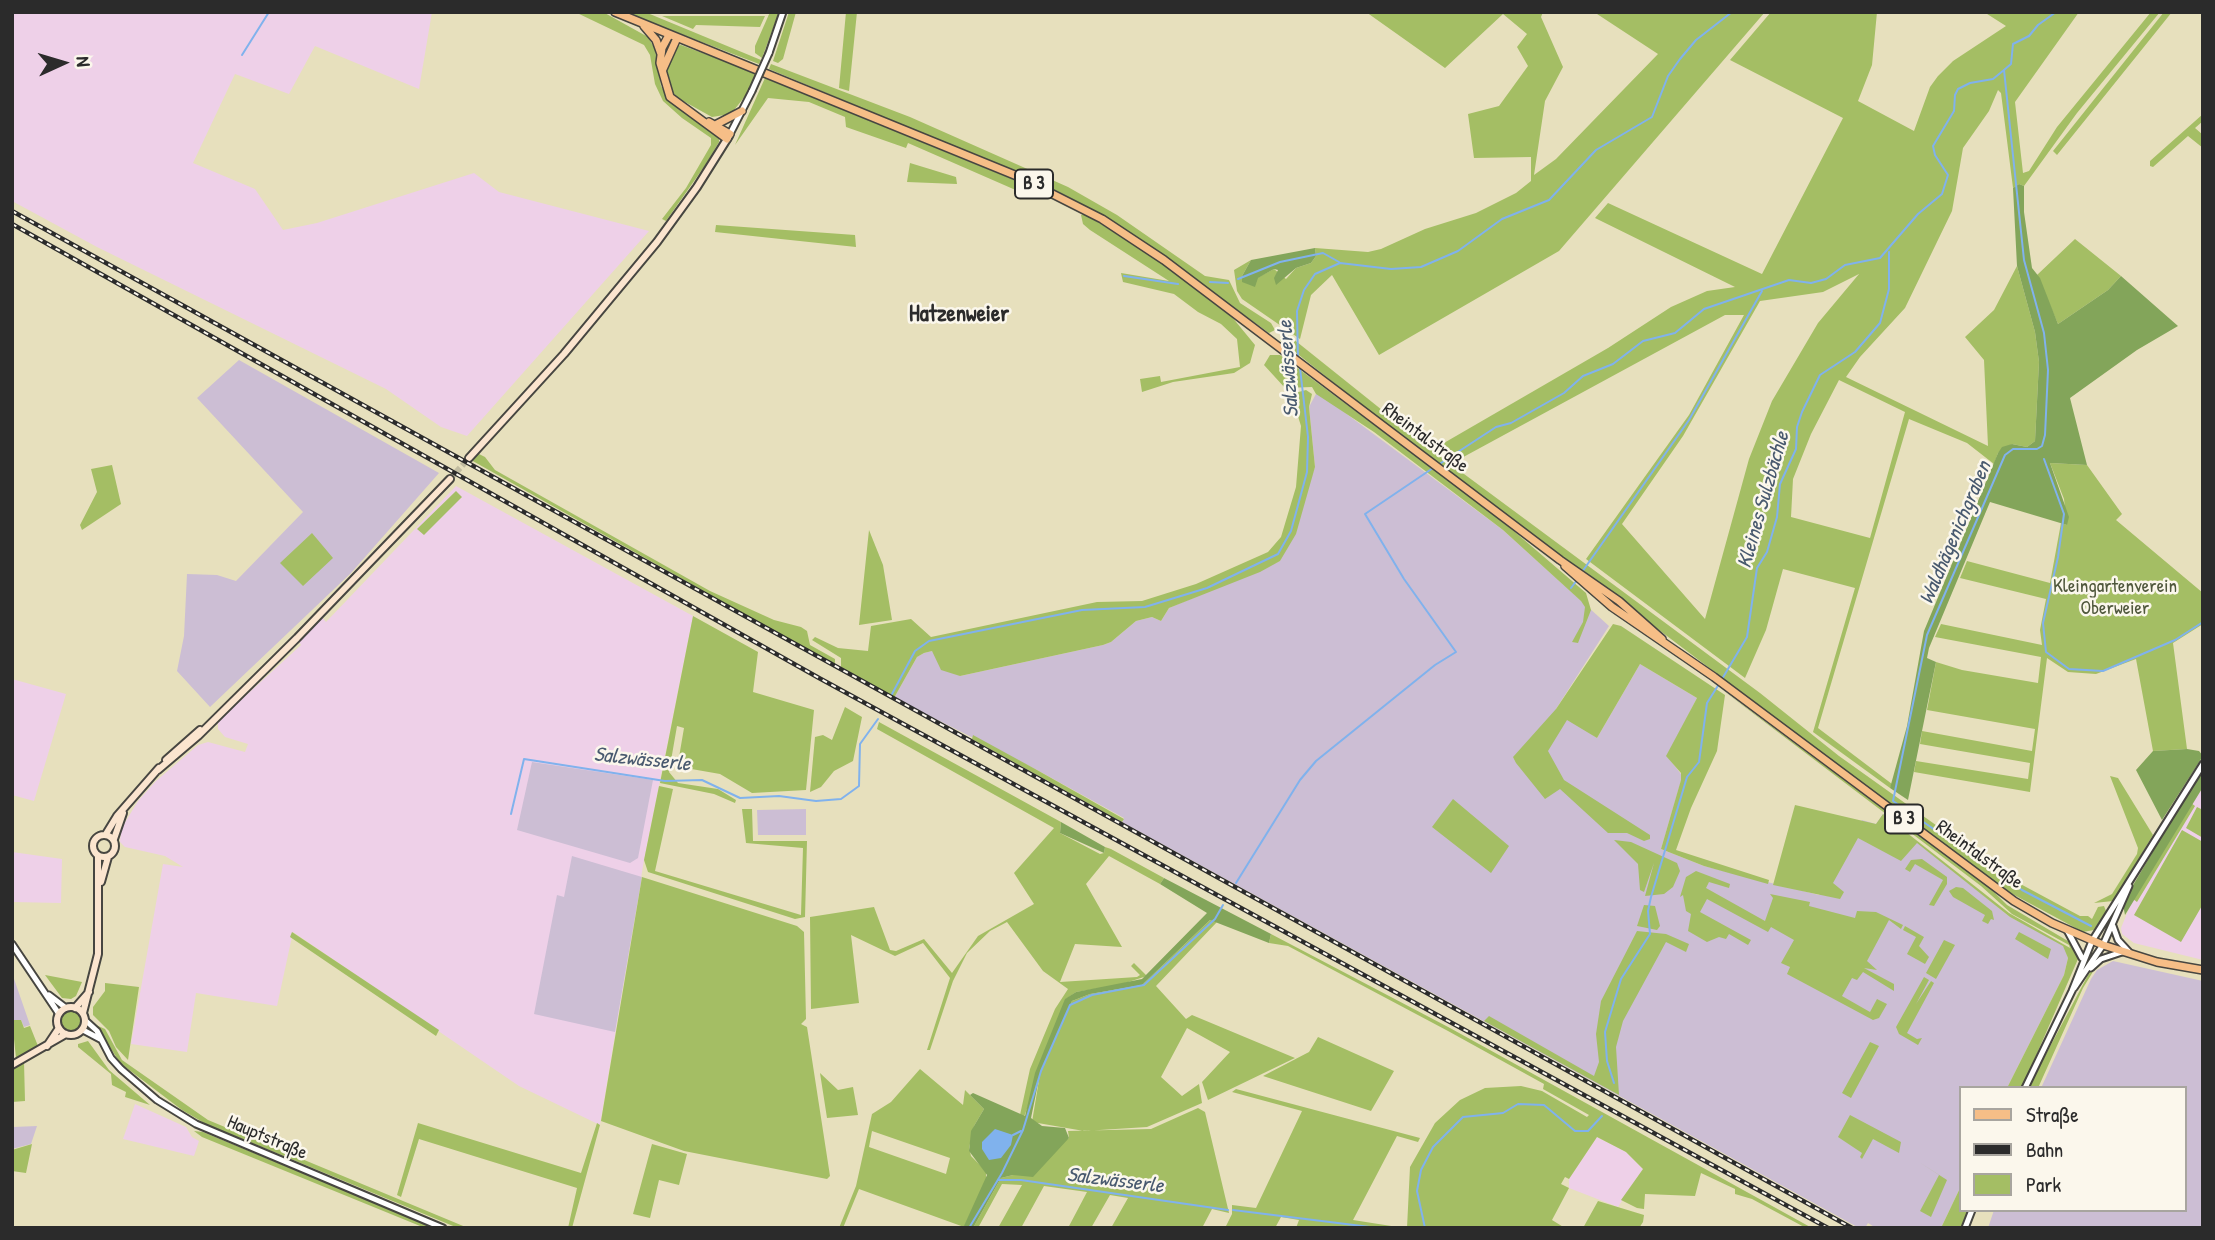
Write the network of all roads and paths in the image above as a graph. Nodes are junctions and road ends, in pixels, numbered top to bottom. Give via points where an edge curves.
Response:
1 (615, 12) edge
2 (783, 12) edge
3 (641, 23) junction
4 (673, 37) junction
5 (661, 54) junction
6 (662, 73) junction
7 (742, 111) junction
8 (705, 121) junction
9 (717, 124) junction
10 (729, 137) junction
11 (468, 458) tunnel mouth
12 (450, 479) tunnel mouth
13 (2203, 764) edge
14 (124, 807) junction
15 (106, 834) junction
16 (114, 839) junction
17 (98, 856) junction
18 (108, 857) junction
19 (2131, 881) junction
20 (100, 888) junction
21 (2113, 925) junction
22 (2067, 930) junction
23 (2092, 941) junction
24 (12, 944) edge
25 (2103, 945) junction
26 (2123, 952) junction
27 (2132, 955) junction
28 (2083, 960) junction
29 (2088, 970) junction
30 (2203, 970) edge
31 (2072, 990) junction
32 (90, 991) junction
33 (46, 992) junction
34 (75, 1007) junction
35 (66, 1008) junction
36 (59, 1014) junction
37 (84, 1016) junction
38 (59, 1028) junction
39 (83, 1030) junction
40 (66, 1034) junction
41 (102, 1041) junction
42 (46, 1047) junction
43 (12, 1065) edge
44 (2026, 1086) edge
45 (443, 1228) edge

1 - 3 main road, B 3
2 - 7 street, bridge
3 - 4 main road, B 3
3 - 5 main road
4 - 5 main road
4 - 6 main road
4 - 22 main road, Rheintalstraße / B 3 via 966,154 1064,199 1155,254 2014,901
5 - 6 main road
6 - 8 main road via 670,97
7 - 9 main road
7 - 10 street
8 - 9 main road
8 - 10 main road
9 - 10 main road
10 - 11 main road via 651,251
12 - 14 main road via 312,623
13 - 19 street
14 - 15 main road
14 - 16 main road
15 - 16 main road
15 - 17 main road via 97,836 93,844
16 - 18 main road via 116,848
17 - 18 main road
17 - 20 main road
18 - 20 main road
19 - 21 street
19 - 23 street
20 - 32 main road via 98,954
21 - 25 street
21 - 27 street via 2118,940
22 - 23 main road, Rheintalstraße / B 3
22 - 28 street
23 - 25 main road, Rheintalstraße / B 3
23 - 28 street
24 - 33 street
25 - 26 main road, Rheintalstraße / B 3
25 - 29 street
26 - 27 main road, Rheintalstraße / B 3
26 - 29 street
27 - 30 main road, Rheintalstraße / B 3
28 - 31 street
29 - 31 street
31 - 44 street
32 - 34 main road
32 - 37 main road
33 - 35 street
33 - 36 street
34 - 35 main road
34 - 37 main road
35 - 36 main road
36 - 38 main road
37 - 39 main road
37 - 41 street, Hauptstraße
38 - 40 main road
38 - 42 main road
39 - 40 main road
39 - 41 street, Hauptstraße
40 - 42 main road
41 - 45 street, Hauptstraße via 121,1069 196,1124
42 - 43 main road

